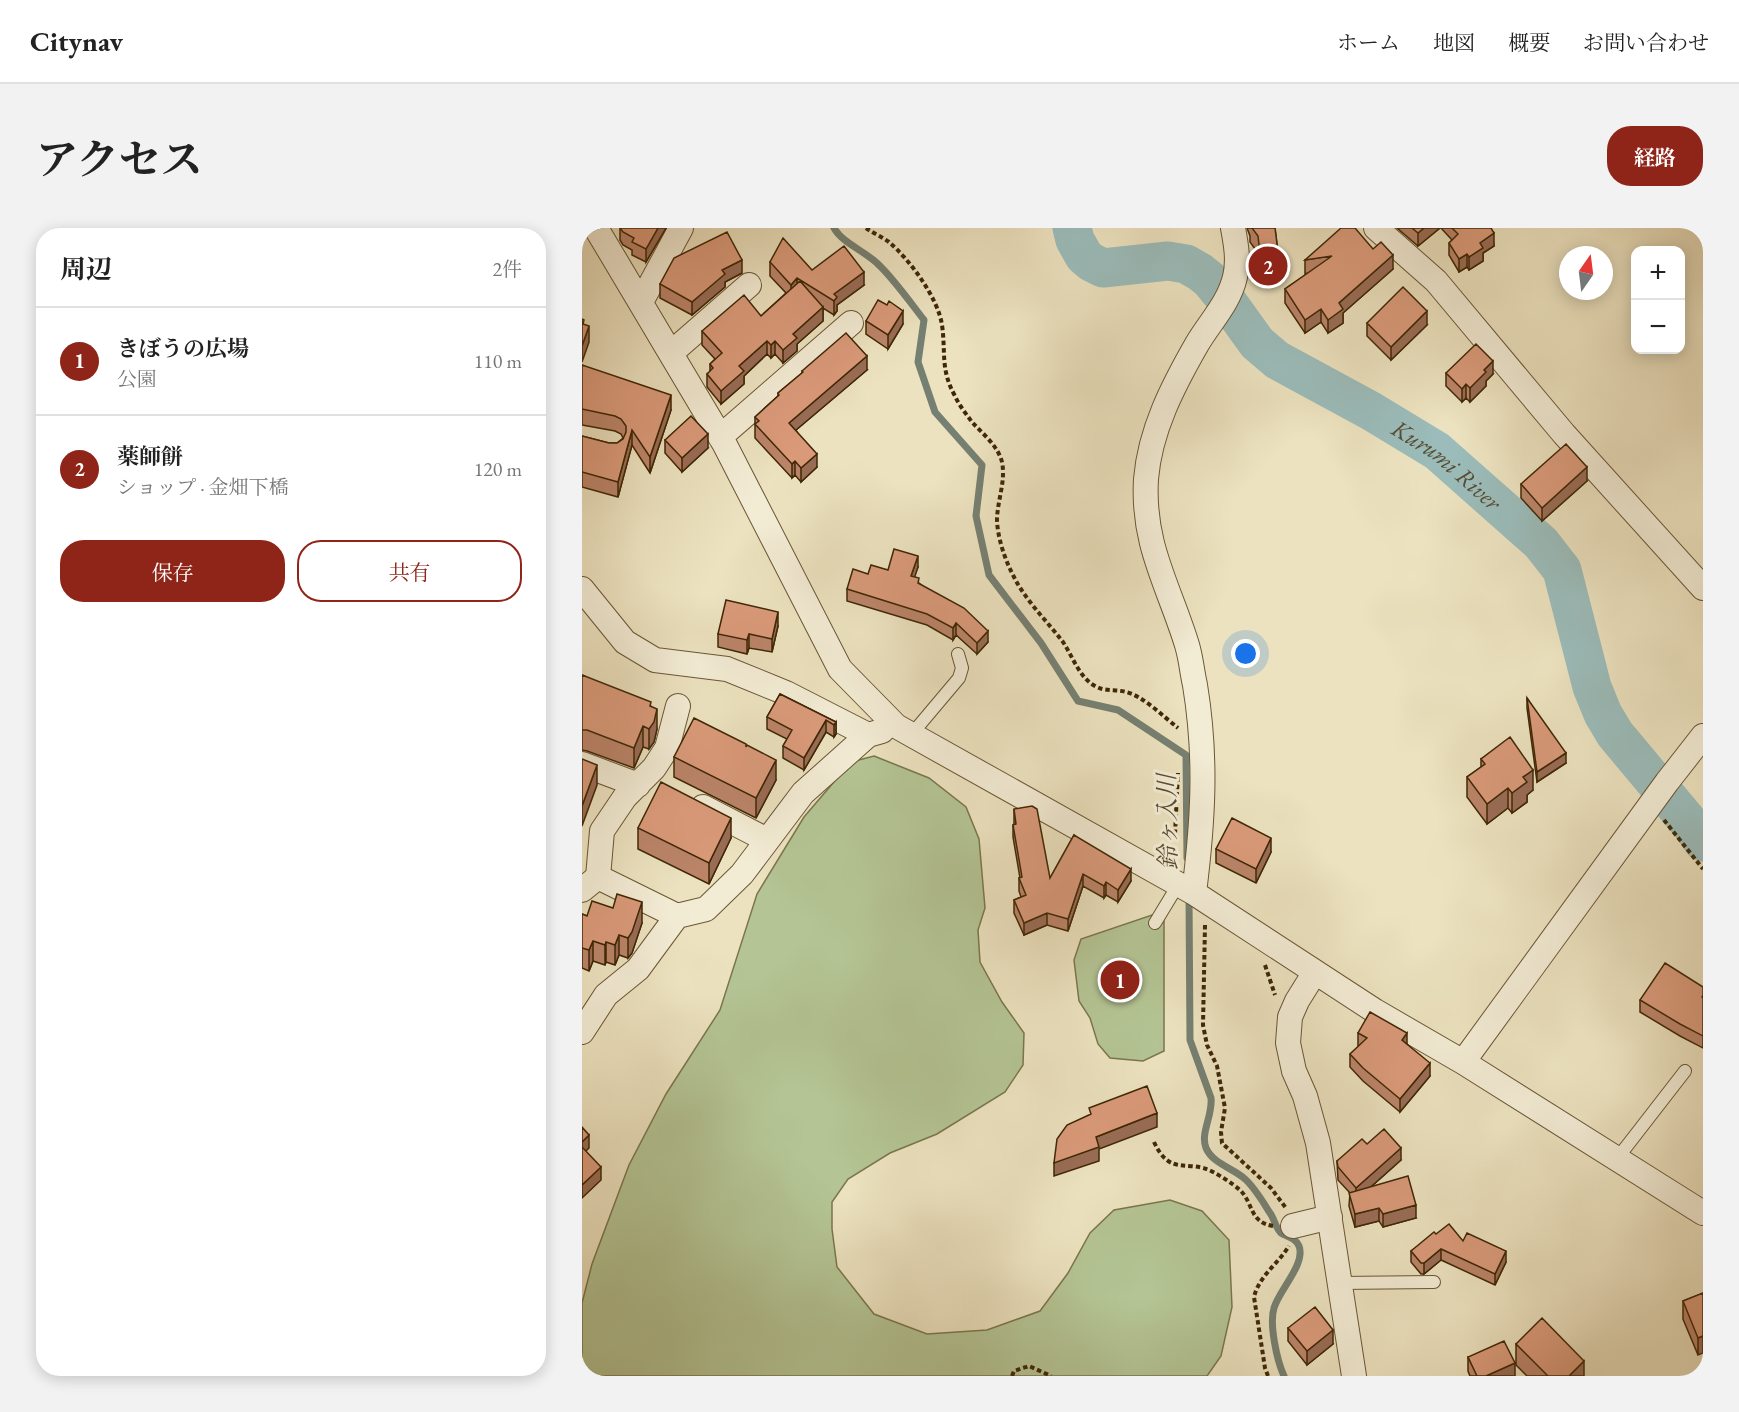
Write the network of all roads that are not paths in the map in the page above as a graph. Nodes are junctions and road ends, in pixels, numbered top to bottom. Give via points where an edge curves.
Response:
1 (596, 228) edge
2 (681, 228) edge
3 (1233, 228) edge
4 (1376, 228) edge
5 (749, 285) dead end
6 (641, 302) junction
7 (851, 323) dead end
8 (671, 353) junction
9 (720, 437) junction
10 (1703, 588) edge
11 (582, 589) edge
12 (958, 654) dead end
13 (678, 706) dead end
14 (904, 730) junction
15 (868, 735) junction
16 (1703, 736) edge
17 (582, 764) edge
18 (658, 787) junction
19 (767, 840) junction
20 (582, 854) edge
21 (590, 884) edge
22 (1193, 894) junction
23 (677, 916) junction
24 (1155, 923) dead end
25 (1315, 972) junction
26 (582, 992) edge
27 (606, 995) junction
28 (582, 1032) edge
29 (1463, 1062) junction
30 (1685, 1071) dead end
31 (1616, 1160) junction
32 (1703, 1213) edge
33 (1330, 1217) junction
34 (1292, 1230) road end
35 (1434, 1282) dead end
36 (1339, 1283) junction
37 (1354, 1376) edge

1 - 6 street
2 - 6 street
3 - 22 street via 1237,252 1235,277 1223,307 1165,405 1157,424 1146,479 1151,544 1188,646 1198,706 1204,764 1201,843
4 - 10 street via 1436,281 1564,434
5 - 8 street
6 - 8 street
7 - 9 street
8 - 9 street
9 - 14 street via 840,669
11 - 15 street via 625,642 656,660 727,669 786,693
12 - 14 lane via 962,668 959,678
13 - 18 street via 667,748 654,768
14 - 15 street
14 - 22 street
15 - 19 street via 803,793
16 - 29 street
17 - 18 street
18 - 19 street
18 - 21 street via 625,798 602,831
19 - 23 street via 742,874 706,909
20 - 21 street
21 - 23 street
22 - 24 lane
22 - 25 street
23 - 27 street via 638,969
25 - 29 street
25 - 33 street via 1290,1017 1288,1043 1318,1143
26 - 27 street
27 - 28 street
29 - 31 street
30 - 31 lane
31 - 32 street
33 - 34 street
33 - 36 street
35 - 36 lane
36 - 37 street

